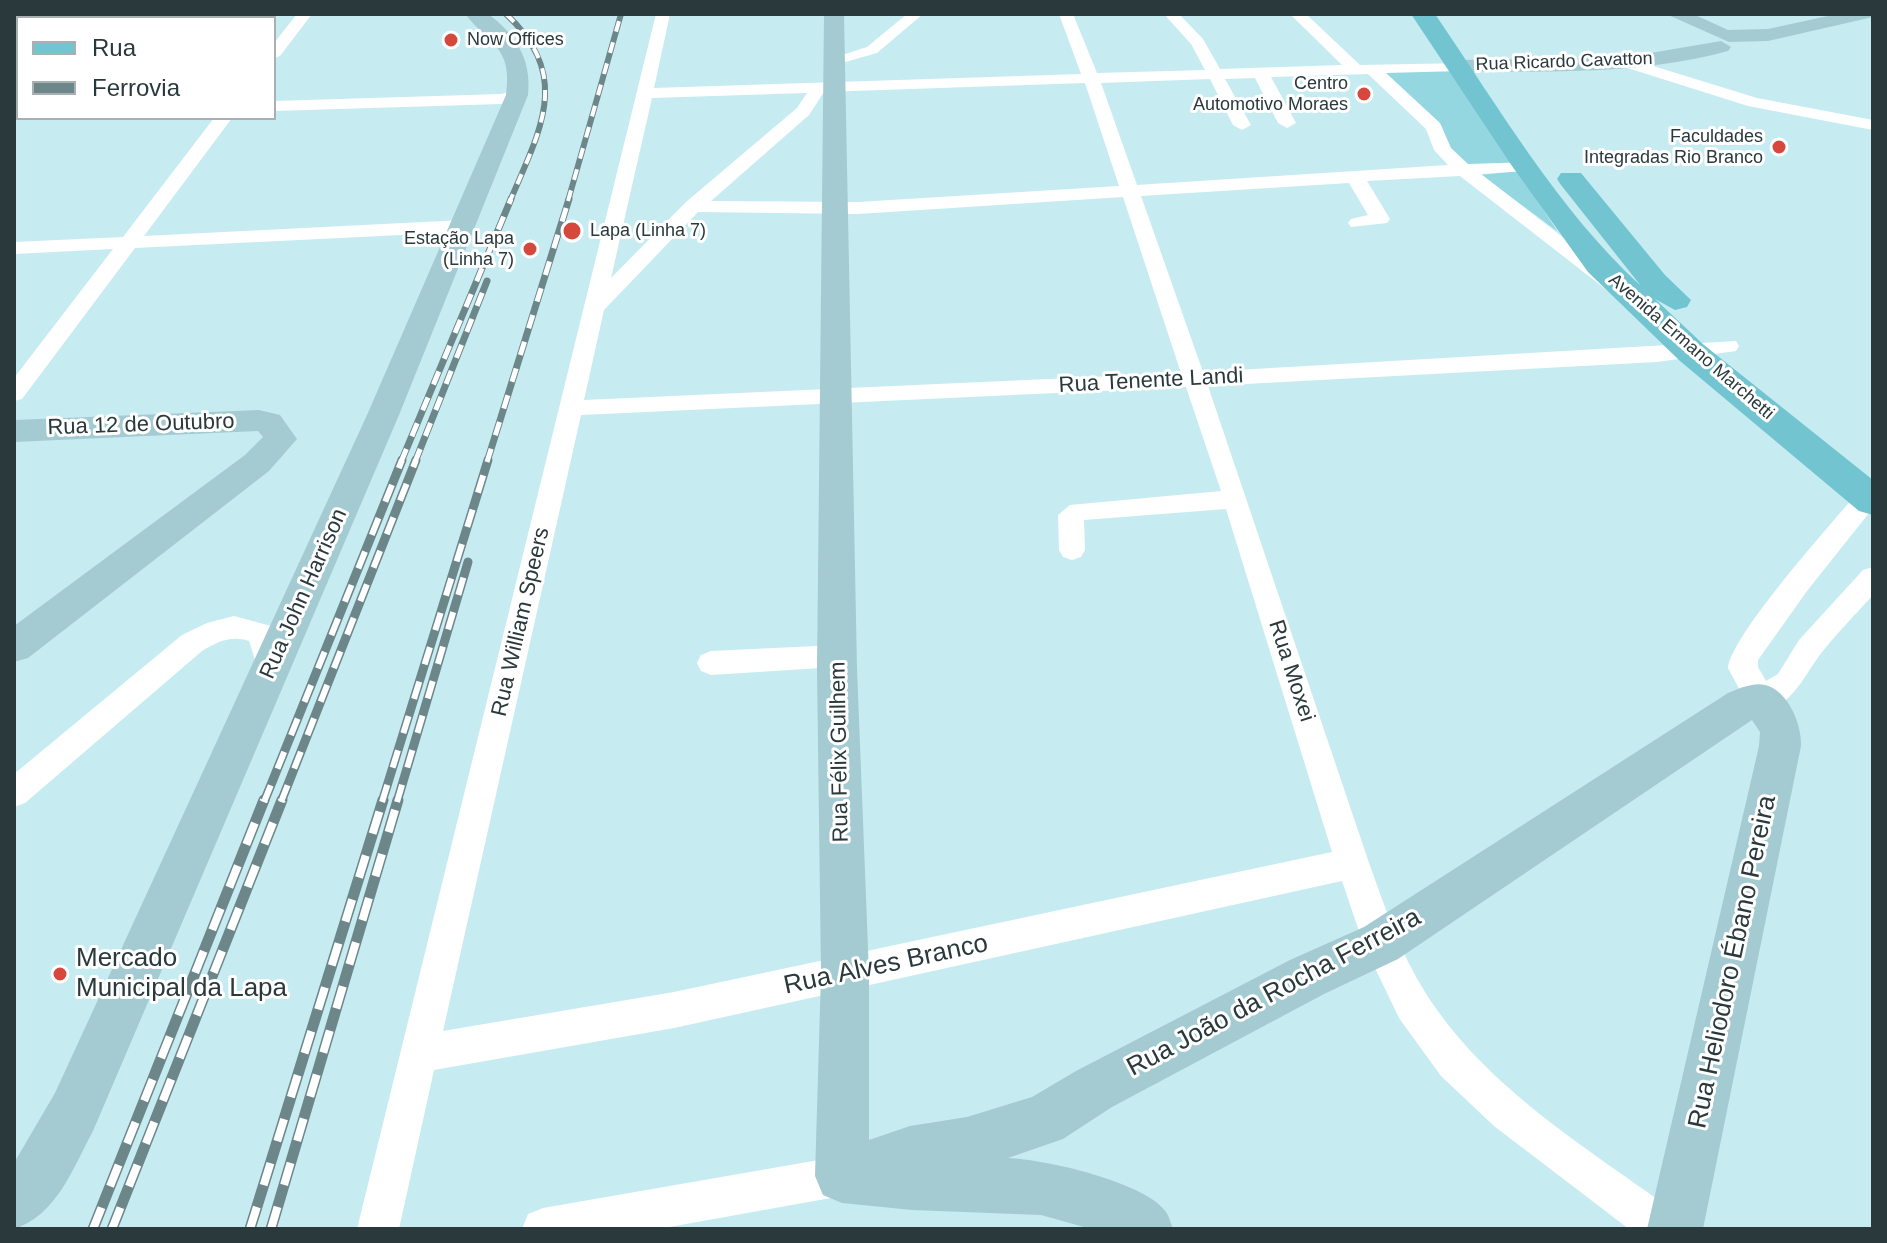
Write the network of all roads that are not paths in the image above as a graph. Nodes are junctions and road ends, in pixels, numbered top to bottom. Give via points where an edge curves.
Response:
1 (475, 14) edge
2 (663, 14) edge
3 (834, 14) edge
4 (916, 14) edge
5 (1066, 14) edge
6 (1171, 14) edge
7 (1297, 14) edge
8 (1423, 14) edge
9 (1447, 14) edge
10 (1674, 14) edge
11 (1865, 14) edge
12 (305, 16) edge
13 (276, 20) edge
14 (1714, 38) junction
15 (276, 51) edge
16 (1624, 62) junction
17 (1363, 68) junction
18 (1260, 72) junction
19 (1484, 73) junction
20 (1216, 74) junction
21 (1091, 78) junction
22 (832, 86) junction
23 (644, 93) junction
24 (517, 95) junction
25 (276, 106) edge
26 (803, 111) joint
27 (221, 120) edge
28 (1287, 123) dead end
29 (1242, 125) dead end
30 (1873, 125) edge
31 (1541, 163) junction
32 (1465, 172) junction
33 (1356, 178) junction
34 (1128, 192) junction
35 (693, 206) junction
36 (832, 208) junction
37 (1358, 223) dead end
38 (463, 226) junction
39 (127, 244) junction
40 (14, 248) edge
41 (1633, 299) junction
42 (594, 307) junction
43 (1728, 346) junction
44 (1692, 353) junction
45 (1194, 379) junction
46 (14, 394) edge
47 (836, 398) junction
48 (573, 408) junction
49 (14, 431) edge
50 (1871, 487) edge
51 (1236, 499) junction
52 (1072, 550) dead end
53 (1873, 577) edge
54 (14, 647) edge
55 (837, 656) junction
56 (711, 663) dead end
57 (271, 671) junction
58 (1761, 700) junction
59 (14, 793) edge
60 (1352, 863) junction
61 (1381, 943) junction
62 (845, 974) junction
63 (418, 1054) junction
64 (842, 1176) junction
65 (22, 1186) edge
66 (378, 1229) edge
67 (543, 1229) edge
68 (1145, 1229) edge
69 (1663, 1229) edge
70 (1675, 1229) edge

1 - 24 street, Rua John Harrison via 512,50
2 - 23 street, Rua William Speers
3 - 22 street, Rua Félix Guilhem
4 - 22 street
5 - 21 street, Rua Moxei
6 - 20 street via 1189,29
7 - 17 street
8 - 19 main road, Avenida Ermano Marchetti
9 - 19 main road, Avenida Ermano Marchetti
10 - 14 street
11 - 14 street, Rua Ricardo Cavatton via 1768,35
12 - 13 street
12 - 15 street
14 - 16 street, Rua Ricardo Cavatton via 1667,58
16 - 19 street, Rua Ricardo Cavatton
16 - 30 street via 1754,102
17 - 18 street
17 - 19 street
17 - 32 street via 1434,127 1443,150
18 - 20 street
18 - 28 street
19 - 31 main road, Avenida Ermano Marchetti
20 - 21 street
20 - 29 street
21 - 22 street
21 - 34 street, Rua Moxei
22 - 23 street
22 - 26 street
22 - 36 street, Rua Félix Guilhem
23 - 42 street, Rua William Speers
24 - 25 street
24 - 38 street, Rua John Harrison
26 - 35 street
27 - 39 street
31 - 32 street
31 - 41 main road, Avenida Ermano Marchetti via 1599,265
31 - 43 main road, Avenida Ermano Marchetti via 1654,282
32 - 33 street
32 - 41 street
33 - 34 street
33 - 37 street via 1380,219
34 - 36 street
34 - 45 street, Rua Moxei
35 - 36 street
35 - 42 street
36 - 47 street, Rua Félix Guilhem
38 - 39 street
38 - 57 street, Rua John Harrison
39 - 40 street
39 - 46 street
41 - 44 main road, Avenida Ermano Marchetti
42 - 48 street, Rua William Speers
43 - 44 street, Rua Tenente Landi
43 - 50 main road, Avenida Ermano Marchetti
44 - 45 street, Rua Tenente Landi
44 - 50 main road, Avenida Ermano Marchetti
45 - 47 street, Rua Tenente Landi
45 - 51 street, Rua Moxei
47 - 48 street, Rua Tenente Landi
47 - 55 street, Rua Félix Guilhem
48 - 63 street, Rua William Speers
49 - 54 street, Rua 12 de Outubro via 269,422 279,432 278,445
50 - 58 street, Rua Heliodoro Ébano Pereira via 1744,658 1743,668
51 - 52 street via 1079,511 1069,522
51 - 60 street, Rua Moxei
53 - 58 street via 1809,648 1788,682
55 - 56 street
55 - 62 street, Rua Félix Guilhem
57 - 59 street via 261,634 242,626 213,632 192,643
57 - 65 street, Rua John Harrison via 74,1112
58 - 61 street, Rua João da Rocha Ferreira via 1742,705
58 - 70 street, Rua Heliodoro Ébano Pereira via 1781,729 1780,746
60 - 61 street, Rua Moxei
60 - 62 street, Rua Alves Branco
61 - 64 street, Rua João da Rocha Ferreira via 1278,992 1044,1120
61 - 69 street, Rua Moxei via 1412,1005 1454,1063 1508,1112
62 - 63 street, Rua Alves Branco
62 - 64 street, Rua Félix Guilhem
63 - 66 street, Rua William Speers
64 - 67 street
64 - 68 street via 1054,1187 1109,1205

